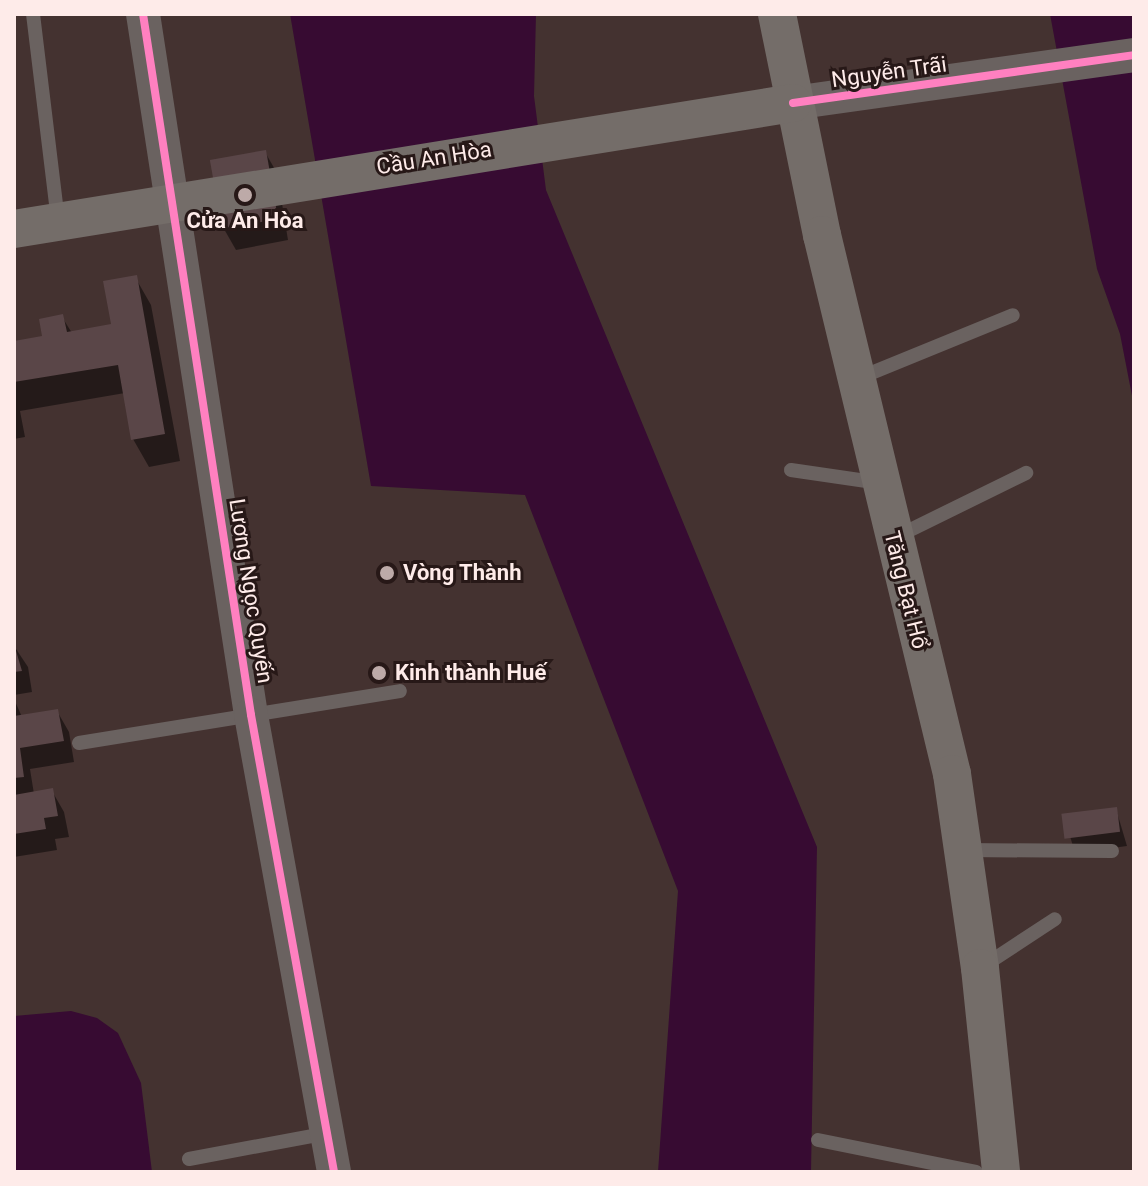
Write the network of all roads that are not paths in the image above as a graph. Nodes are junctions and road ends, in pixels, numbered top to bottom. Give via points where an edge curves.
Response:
1 (33, 14) edge
2 (143, 14) edge
3 (777, 14) edge
4 (1134, 55) edge
5 (793, 103) junction
6 (551, 139) joint
7 (175, 203) junction
8 (58, 222) junction
9 (14, 229) edge
10 (1013, 315) dead end
11 (859, 378) junction
12 (791, 470) dead end
13 (1026, 473) dead end
14 (881, 483) junction
15 (894, 538) junction
16 (400, 691) dead end
17 (251, 715) junction
18 (79, 743) dead end
19 (962, 850) junction
20 (1112, 851) dead end
21 (1055, 919) dead end
22 (980, 968) junction
23 (328, 1133) junction
24 (818, 1140) dead end
25 (189, 1159) dead end
26 (334, 1172) edge
27 (976, 1172) edge
28 (1001, 1172) edge

1 - 8 lane
2 - 7 street, Lương Ngọc Quyến
3 - 5 main road, Tăng Bạt Hổ
4 - 5 street, Nguyễn Trãi
5 - 6 main road, Nguyễn Trãi
5 - 11 main road, Tăng Bạt Hổ
6 - 7 main road, Cầu An Hòa
7 - 8 main road
7 - 17 street, Lương Ngọc Quyến
8 - 9 main road
10 - 11 lane
11 - 14 main road, Tăng Bạt Hổ
12 - 14 lane
13 - 15 lane
14 - 15 main road, Tăng Bạt Hổ
15 - 19 main road, Tăng Bạt Hổ via 952,774
16 - 17 lane
17 - 18 lane
17 - 23 street, Lương Ngọc Quyến
19 - 20 lane
19 - 22 main road, Tăng Bạt Hổ
21 - 22 lane
22 - 28 main road, Tăng Bạt Hổ
23 - 25 lane
23 - 26 street, Lương Ngọc Quyến
24 - 27 lane

